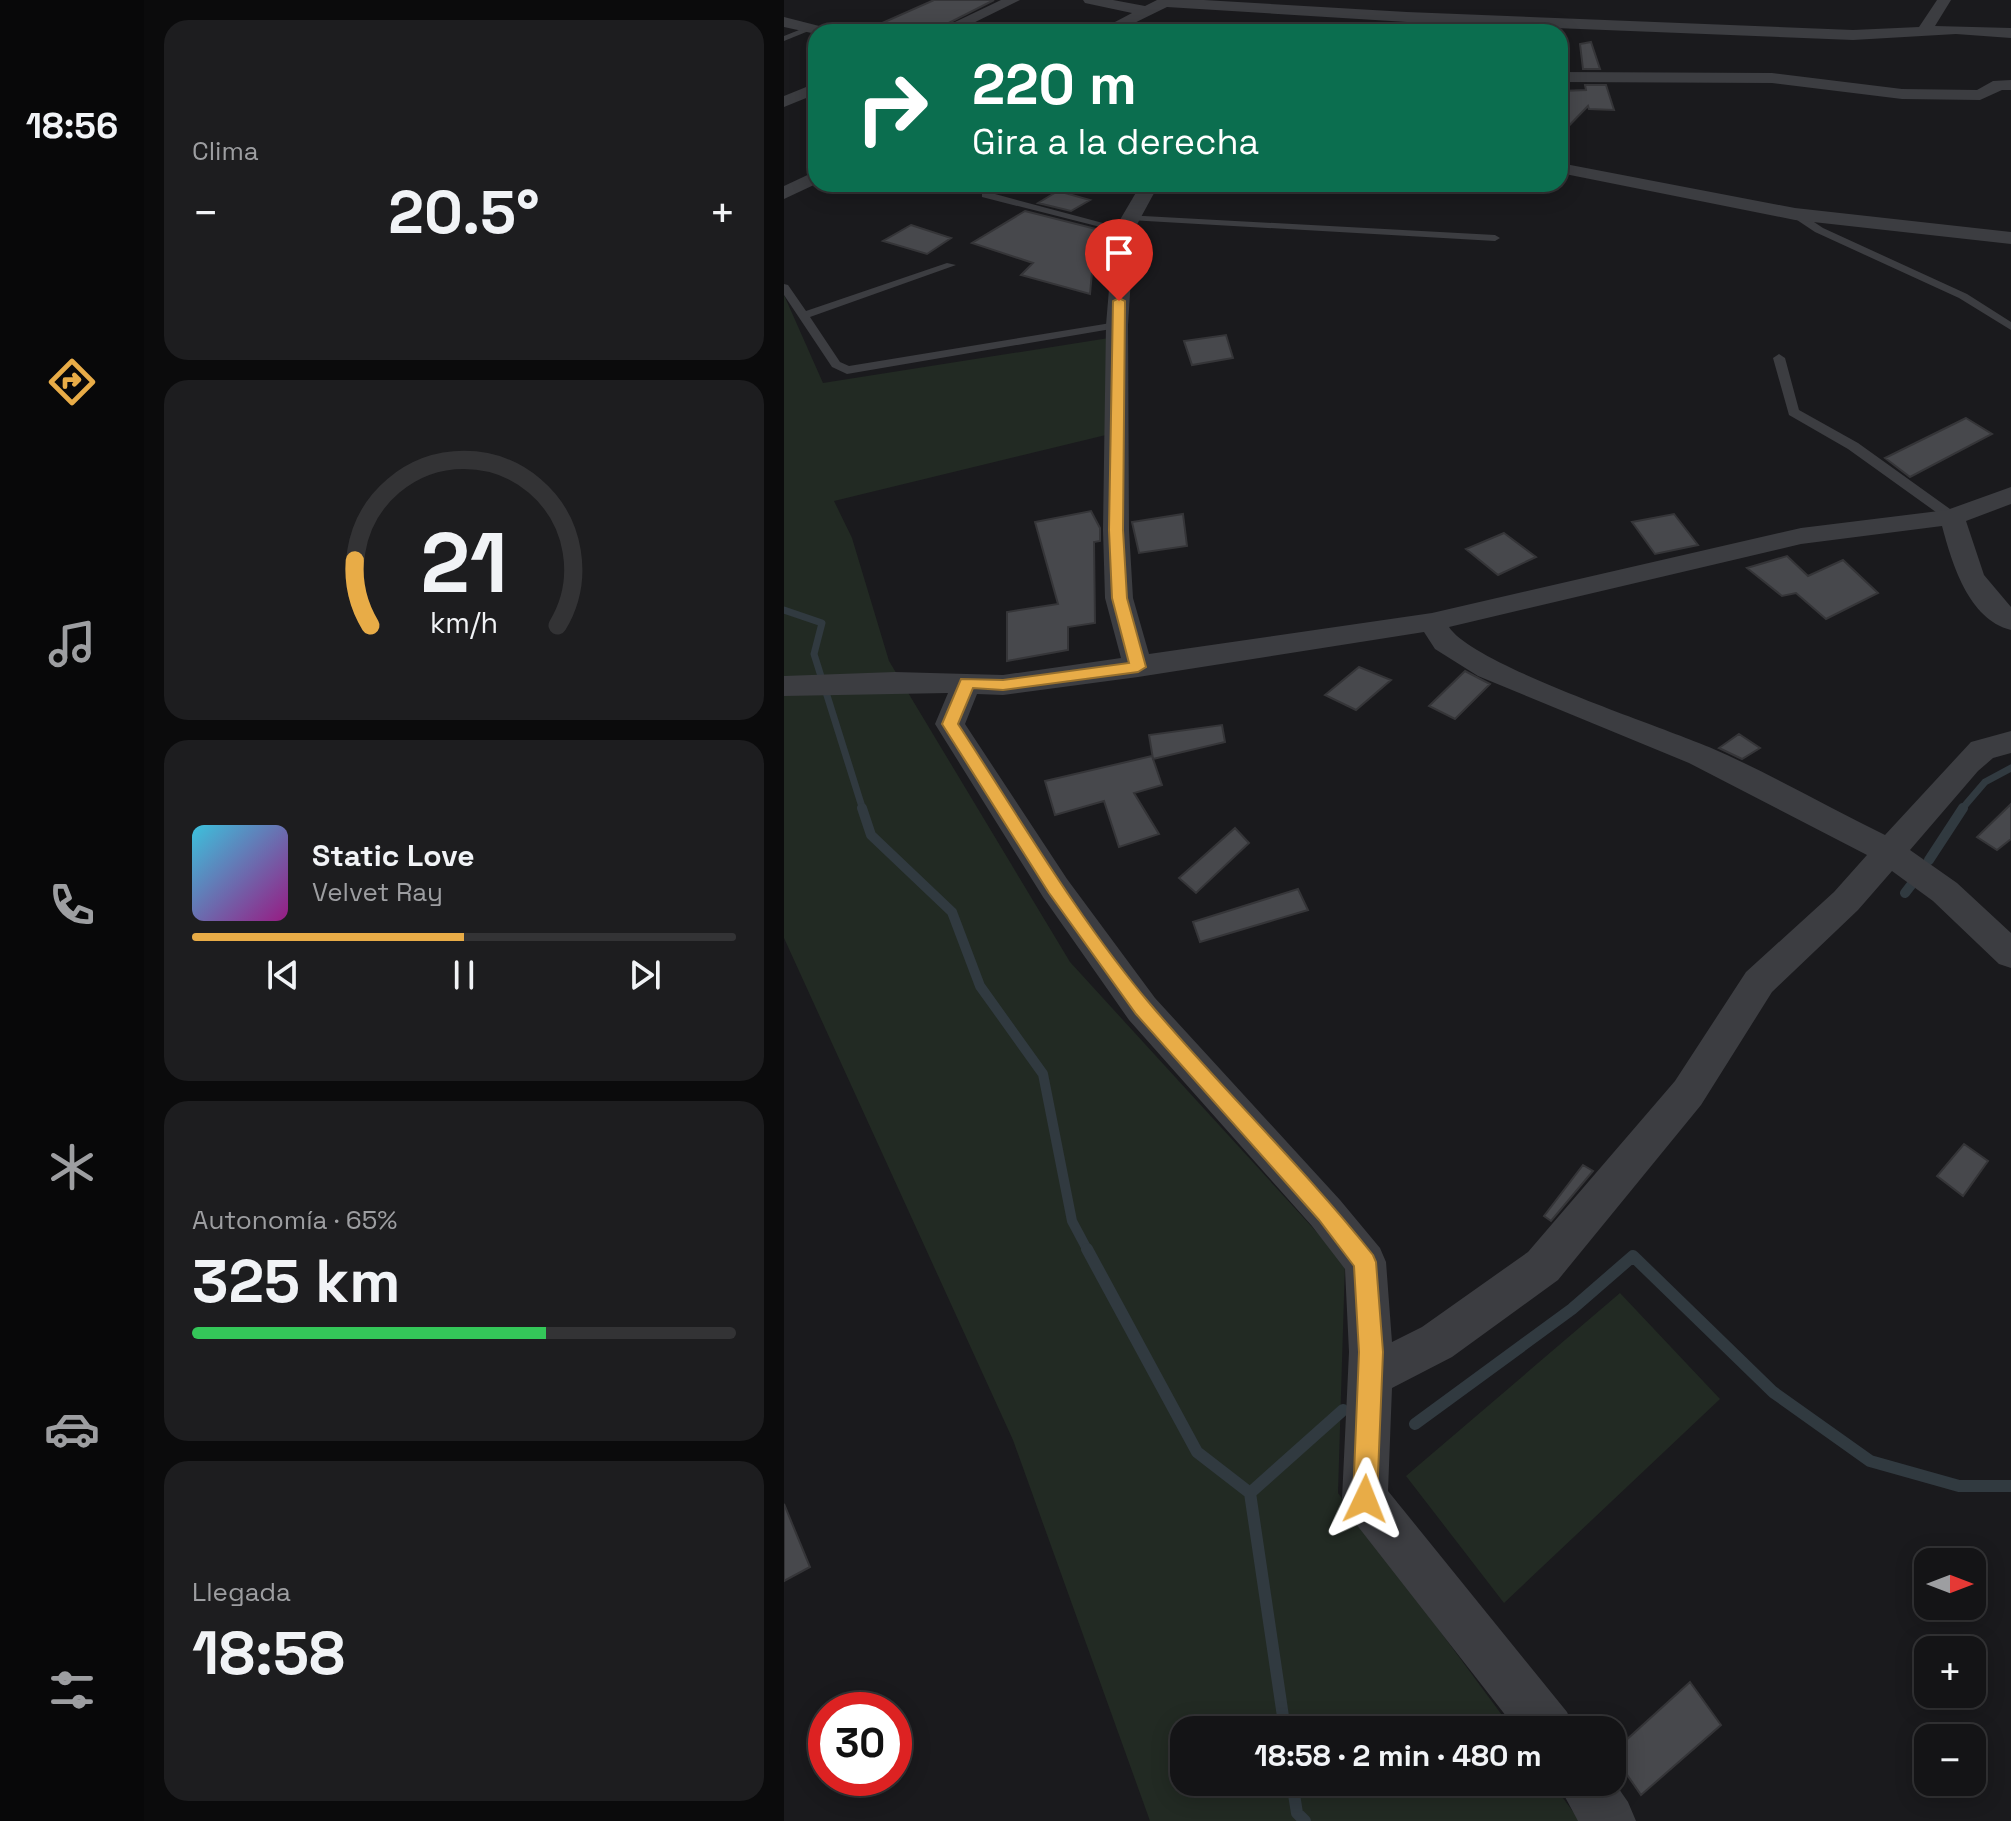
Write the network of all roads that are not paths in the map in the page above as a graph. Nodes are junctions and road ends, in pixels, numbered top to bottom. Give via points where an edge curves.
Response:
1 (1013, 0) edge
2 (1090, 0) edge
3 (1944, 0) edge
4 (1166, 1) edge
5 (1645, 8) dead end
6 (1146, 11) junction
7 (784, 22) edge
8 (960, 24) edge
9 (1121, 24) edge
10 (1623, 25) junction
11 (808, 27) edge
12 (1924, 31) junction
13 (808, 33) edge
14 (2011, 33) edge
15 (784, 39) edge
16 (1568, 77) edge
17 (2011, 85) edge
18 (808, 92) edge
19 (784, 102) edge
20 (1568, 170) edge
21 (808, 181) edge
22 (991, 192) edge
23 (1145, 192) edge
24 (784, 193) edge
25 (1795, 214) junction
26 (1127, 223) junction
27 (1495, 238) dead end
28 (2011, 238) edge
29 (951, 265) dead end
30 (784, 287) edge
31 (805, 315) junction
32 (1117, 325) junction
33 (2011, 327) edge
34 (1779, 358) dead end
35 (2011, 495) edge
36 (1952, 517) junction
37 (2011, 621) edge
38 (1432, 622) junction
39 (1138, 667) junction
40 (967, 683) junction
41 (784, 686) edge
42 (2011, 742) edge
43 (1889, 852) junction
44 (2011, 954) edge
45 (1370, 1376) junction
46 (1538, 1716) edge
47 (1592, 1796) edge
48 (1609, 1821) edge

1 - 8 street
2 - 6 street
3 - 12 street
4 - 6 street
4 - 10 street
5 - 10 street
6 - 9 street
7 - 11 street
10 - 12 street via 1853,35
12 - 14 street
13 - 15 lane
16 - 17 street via 1772,78 1902,94 1980,95
18 - 19 street
20 - 25 street
21 - 24 street
22 - 26 lane via 986,195
23 - 26 street
25 - 28 street
25 - 33 lane via 1963,296
26 - 27 lane
26 - 32 street
29 - 31 lane
30 - 31 lane
31 - 32 lane via 836,364 847,370
32 - 39 street via 1119,598
34 - 36 lane via 1793,412 1853,446
35 - 36 street
36 - 37 street via 1971,581
36 - 38 street via 1801,536
38 - 39 street
38 - 43 street via 1445,643 1488,669 1700,755
39 - 40 street via 1003,685
40 - 41 street
40 - 45 street via 950,724 1055,888 1142,1009 1365,1262
42 - 43 street via 1982,750
43 - 44 street via 1945,892
43 - 45 street via 1846,901 1759,982 1688,1093 1543,1266 1437,1342
45 - 46 street via 1365,1499
47 - 48 street

